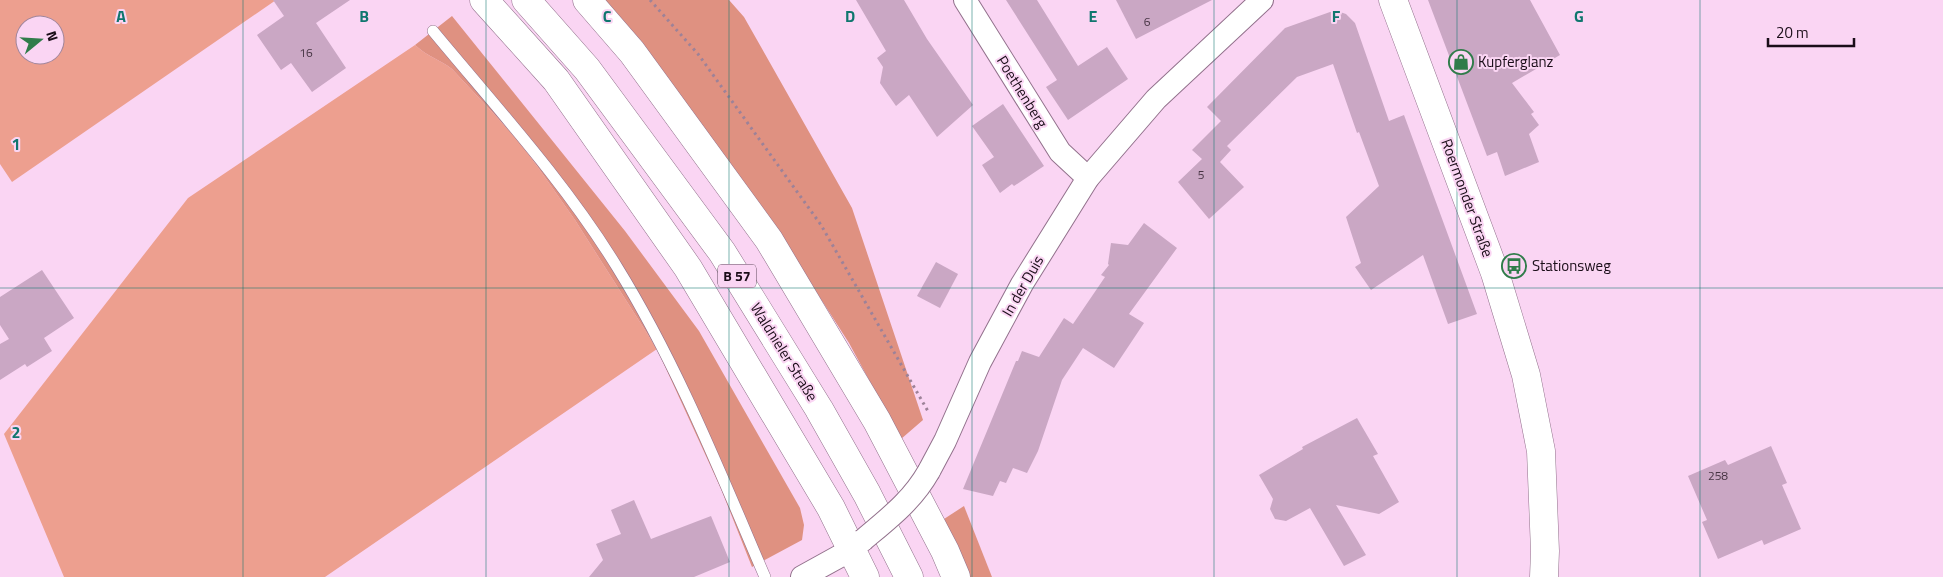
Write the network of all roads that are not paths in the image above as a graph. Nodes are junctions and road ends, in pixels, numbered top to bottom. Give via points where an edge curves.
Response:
1 (484, 0) edge
2 (526, 0) edge
3 (587, 0) edge
4 (965, 0) edge
5 (1262, 0) edge
6 (1393, 0) edge
7 (433, 31) dead end
8 (1088, 178) junction
9 (857, 545) junction
10 (766, 577) edge
11 (802, 577) edge
12 (865, 577) edge
13 (908, 577) edge
14 (956, 577) edge
15 (1544, 577) edge

1 - 9 main road via 556,80 688,268 831,508
2 - 13 main road, Waldnieler Straße / B 57 via 587,69 722,252 858,477
3 - 14 main road via 632,52 769,240 877,421
4 - 8 street, Poethenberg via 1060,152
5 - 8 street, In der Duis via 1156,99
6 - 15 main road, Roermonder Straße via 1495,273 1526,375 1540,451
7 - 10 lane via 549,171 617,266 657,336
8 - 9 street, In der Duis, bridge via 1022,284 980,362 945,441 919,489 901,509
9 - 11 street, In der Duis
9 - 12 main road

